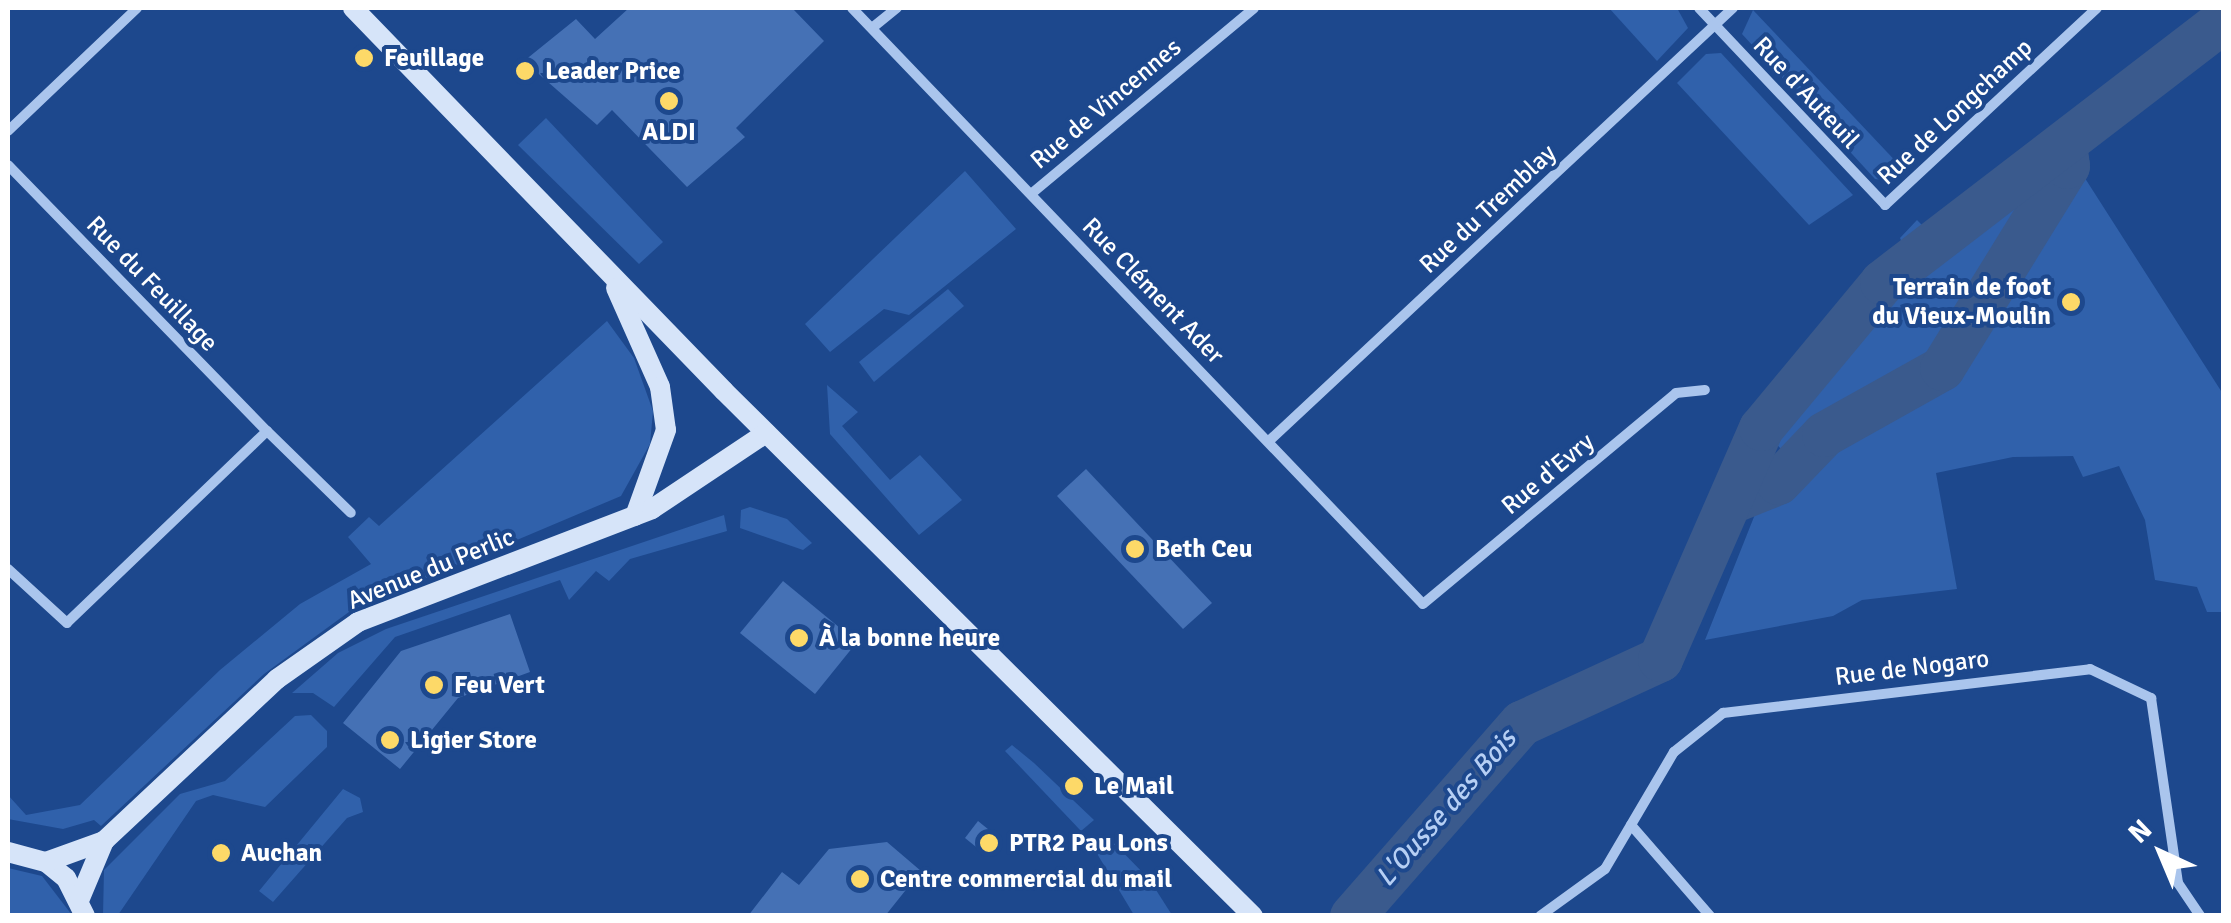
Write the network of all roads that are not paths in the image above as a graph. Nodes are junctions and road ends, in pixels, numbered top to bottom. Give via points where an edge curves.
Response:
1 (137, 8) edge
2 (353, 8) edge
3 (852, 8) edge
4 (897, 8) edge
5 (1254, 8) edge
6 (1699, 8) edge
7 (1733, 8) edge
8 (2097, 8) edge
9 (1715, 24) junction
10 (872, 28) junction
11 (8, 131) edge
12 (8, 165) edge
13 (1030, 194) junction
14 (1885, 206) joint
15 (609, 273) junction
16 (1706, 390) dead end
17 (267, 430) junction
18 (766, 434) junction
19 (1270, 440) junction
20 (351, 513) dead end
21 (635, 516) junction
22 (8, 569) edge
23 (1423, 604) joint
24 (1631, 825) junction
25 (104, 842) junction
26 (8, 852) edge
27 (46, 862) junction
28 (82, 907) edge
29 (1253, 916) edge
30 (1540, 916) edge
31 (1710, 916) edge
32 (2200, 916) edge

1 - 11 street
2 - 15 main road
3 - 10 street, Rue Clément Ader
4 - 10 street
5 - 13 street, Rue de Vincennes
6 - 9 street, Rue d'Auteuil
7 - 9 street, Rue du Tremblay
8 - 14 street, Rue de Longchamp
9 - 14 street, Rue d'Auteuil
9 - 19 street, Rue du Tremblay
10 - 13 street, Rue Clément Ader
12 - 17 street, Rue du Feuillage
13 - 19 street, Rue Clément Ader
15 - 18 main road
15 - 21 main road via 660,387 666,430
16 - 23 street, Rue d'Evry via 1676,392
17 - 20 street, Rue du Feuillage
17 - 22 street via 67,623
18 - 21 main road, Avenue du Perlic
18 - 29 main road
19 - 23 street, Rue Clément Ader
21 - 25 main road, Avenue du Perlic via 358,622 277,679
24 - 30 street, Rue de Nogaro via 1605,868
24 - 31 street
24 - 32 street, Rue de Nogaro via 1674,752 1724,712 2090,669 2151,698 2178,884
25 - 27 main road, Avenue du Perlic
25 - 28 main road, Avenue du Perlic
26 - 27 main road
27 - 28 main road

